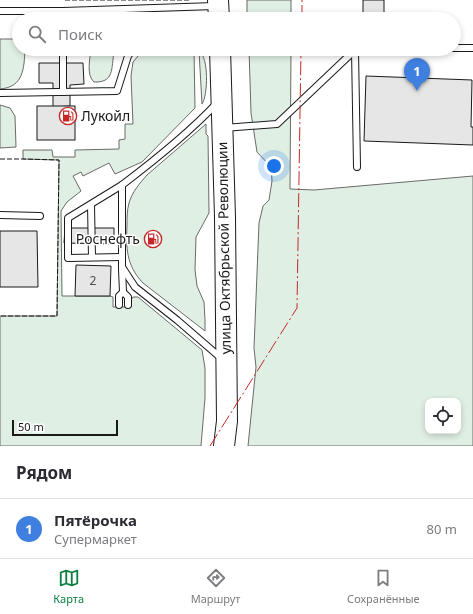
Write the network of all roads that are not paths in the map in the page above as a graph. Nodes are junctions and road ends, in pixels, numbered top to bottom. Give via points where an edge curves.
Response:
1 (219, 8) edge
2 (0, 11) edge
3 (63, 11) joint
4 (461, 48) edge
5 (473, 48) edge
6 (63, 56) edge
7 (128, 56) edge
8 (220, 56) edge
9 (349, 56) edge
10 (355, 56) edge
11 (63, 92) junction
12 (0, 93) edge
13 (220, 99) junction
14 (222, 128) junction
15 (357, 167) dead end
16 (122, 185) junction
17 (91, 204) junction
18 (0, 215) edge
19 (40, 216) dead end
20 (92, 257) junction
21 (122, 257) junction
22 (122, 267) junction
23 (122, 292) junction
24 (119, 305) dead end
25 (128, 305) dead end
26 (225, 362) junction
27 (224, 446) edge

1 - 3 lane
2 - 3 lane
4 - 5 lane
6 - 11 lane
7 - 11 lane via 117,91
8 - 13 main road, улица Октябрьской Революции
9 - 14 lane via 277,124
10 - 15 lane
11 - 12 lane
13 - 14 main road, улица Октябрьской Революции
13 - 16 lane via 200,121
14 - 26 main road, улица Октябрьской Революции
16 - 17 lane
16 - 21 lane
17 - 20 lane
17 - 20 lane via 68,218 68,258
18 - 19 lane
20 - 21 lane
21 - 22 lane
22 - 23 lane
22 - 26 lane via 135,287
23 - 24 lane via 119,296
23 - 25 lane via 128,297
26 - 27 main road, улица Октябрьской Революции

